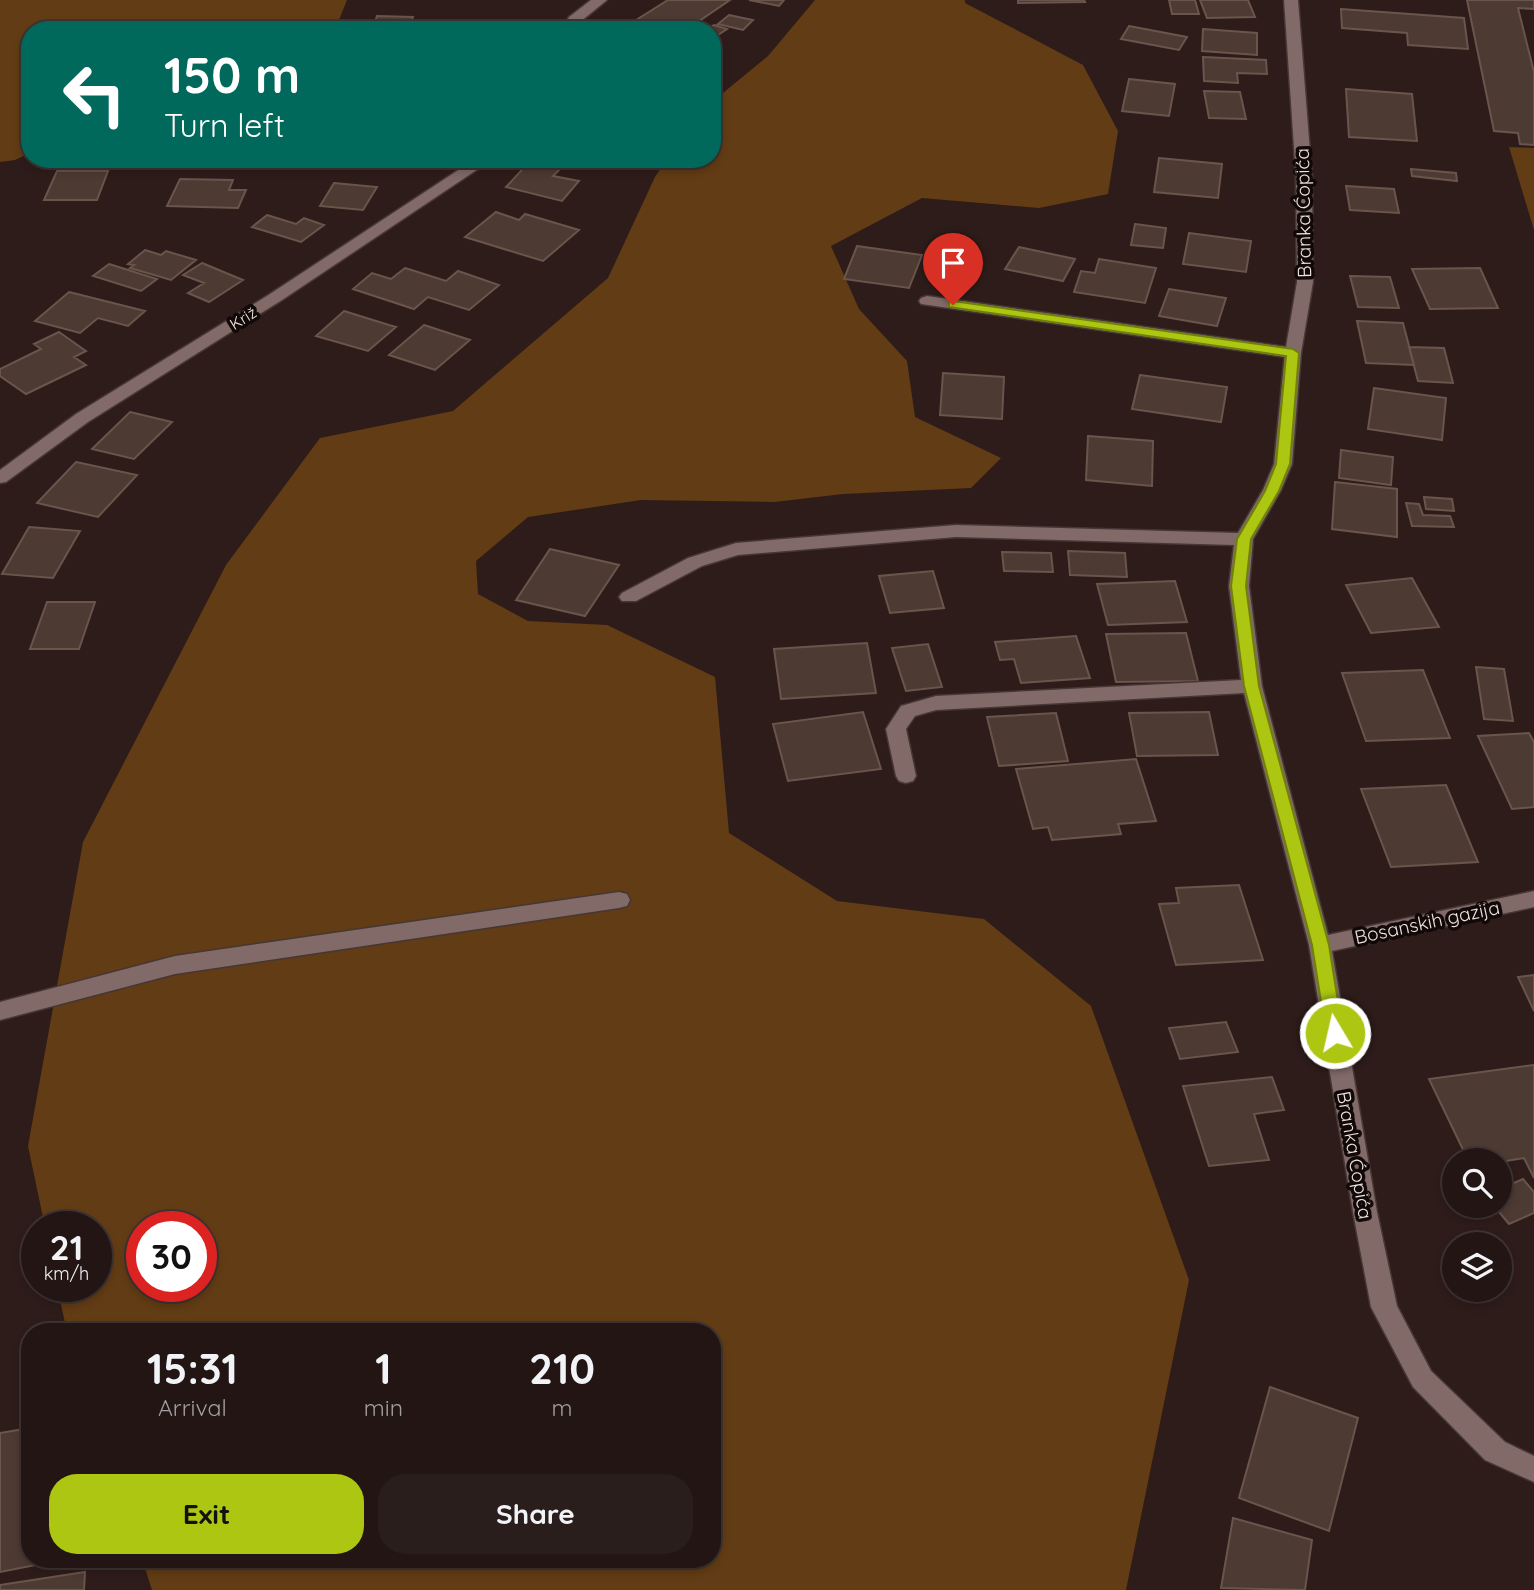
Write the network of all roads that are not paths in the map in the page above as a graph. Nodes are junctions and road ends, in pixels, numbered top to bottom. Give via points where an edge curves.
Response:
1 (600, 0) edge
2 (1291, 0) edge
3 (574, 21) edge
4 (472, 168) edge
5 (927, 301) dead end
6 (1293, 353) junction
7 (0, 478) edge
8 (1244, 539) junction
9 (629, 597) dead end
10 (1252, 686) junction
11 (906, 776) dead end
12 (1534, 899) edge
13 (619, 900) dead end
14 (1320, 945) junction
15 (0, 1011) edge
16 (1534, 1469) edge

1 - 3 street
2 - 6 street, Branka Ćopića via 1304,177 1305,282
4 - 7 street, Križ via 276,298 82,418
5 - 6 street
6 - 8 street, Branka Ćopića via 1283,464
8 - 9 street via 956,531 736,549 695,562
8 - 10 street, Branka Ćopića via 1239,586
10 - 11 street via 936,703 908,711 896,729
10 - 14 street, Branka Ćopića
12 - 14 street, Bosanskih gazija
13 - 15 street via 175,965
14 - 16 street, Branka Ćopića via 1384,1307 1422,1379 1495,1451

